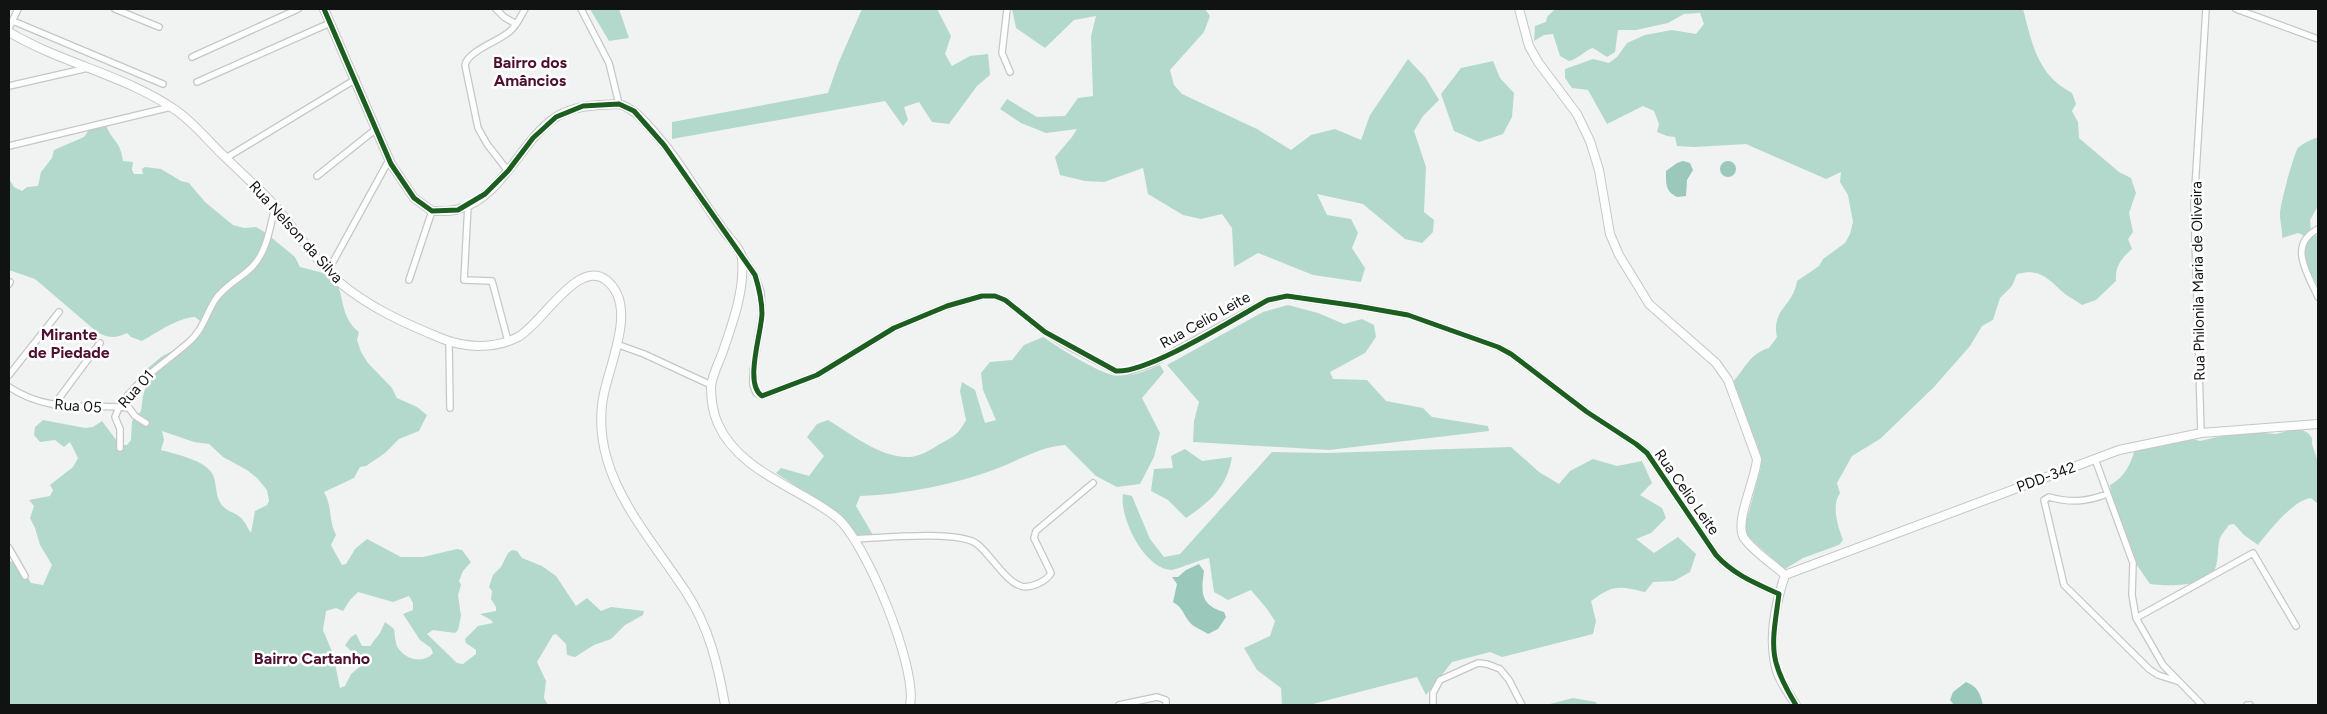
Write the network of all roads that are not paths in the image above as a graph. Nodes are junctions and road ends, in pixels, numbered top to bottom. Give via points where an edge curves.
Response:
1 (18, 9) edge
2 (115, 9) edge
3 (298, 9) edge
4 (324, 9) edge
5 (496, 9) edge
6 (525, 9) edge
7 (581, 9) edge
8 (1006, 9) edge
9 (1519, 9) edge
10 (2206, 9) edge
11 (2236, 9) edge
12 (13, 21) junction
13 (330, 23) junction
14 (516, 24) junction
15 (159, 27) dead end
16 (9, 28) edge
17 (9, 32) edge
18 (2318, 39) edge
19 (192, 57) dead end
20 (88, 68) junction
21 (1010, 72) dead end
22 (356, 79) junction
23 (198, 82) dead end
24 (162, 84) dead end
25 (9, 86) edge
26 (619, 104) junction
27 (171, 107) junction
28 (376, 129) junction
29 (9, 146) edge
30 (226, 158) junction
31 (389, 160) junction
32 (508, 171) junction
33 (317, 176) dead end
34 (468, 205) junction
35 (275, 207) junction
36 (432, 211) junction
37 (2318, 229) edge
38 (742, 257) junction
39 (328, 270) junction
40 (409, 280) dead end
41 (2318, 297) edge
42 (60, 312) dead end
43 (449, 341) junction
44 (508, 342) junction
45 (100, 343) dead end
46 (619, 345) junction
47 (9, 375) edge
48 (711, 385) junction
49 (9, 387) edge
50 (54, 405) junction
51 (118, 407) junction
52 (450, 408) dead end
53 (146, 423) dead end
54 (2318, 424) edge
55 (2201, 433) junction
56 (120, 448) dead end
57 (2095, 459) junction
58 (1093, 483) dead end
59 (2107, 494) junction
60 (855, 539) junction
61 (9, 548) edge
62 (1785, 575) junction
63 (25, 576) dead end
64 (1779, 594) junction
65 (2136, 618) junction
66 (2296, 626) dead end
67 (2178, 681) junction
68 (725, 705) edge
69 (910, 705) edge
70 (1119, 705) edge
71 (1166, 705) edge
72 (1433, 705) edge
73 (1522, 705) edge
74 (1796, 705) edge
75 (2202, 705) edge

1 - 12 street
2 - 15 street
3 - 19 street
4 - 13 street
5 - 14 street
6 - 14 street
7 - 26 street via 609,63
8 - 21 street via 1002,53
9 - 62 street via 1529,46 1578,114 1590,141 1599,170 1610,234 1619,255 1649,304 1716,363 1728,380 1757,459 1740,530 1745,539
10 - 55 street, Rua Philonila Maria de Oliveira via 2194,205
11 - 18 street
12 - 16 street
12 - 24 street
13 - 22 street
13 - 23 street
14 - 32 street via 496,42 469,55 465,65 478,128 486,144
17 - 20 street, Rua Nelson da Silva via 31,46
20 - 25 street
20 - 27 street, Rua Nelson da Silva via 152,95
22 - 28 street
22 - 30 street
26 - 32 street via 583,106 556,117 533,138
26 - 38 street via 634,111 664,145
27 - 29 street
27 - 30 street, Rua Nelson da Silva
28 - 31 street
28 - 33 street
30 - 35 street, Rua Nelson da Silva
31 - 36 street via 414,198
31 - 39 street
32 - 34 street via 485,194
34 - 36 street via 458,210
34 - 44 street via 464,280 492,281
35 - 39 street, Rua Nelson da Silva
35 - 51 street, Rua 01 via 261,256 252,268 224,288 191,340 154,368
36 - 40 street
37 - 41 street via 2305,239 2301,251 2302,262
38 - 48 street via 740,291
38 - 64 street, Rua Celio Leite via 760,292 762,314 753,386 762,396 817,375 894,328 947,306 982,296 1006,300 1045,332 1116,371 1127,372 1153,363 1268,300 1287,296 1408,316 1511,354 1586,412 1636,444 1646,453 1727,567
39 - 43 street, Rua Nelson da Silva via 360,298 391,316
42 - 47 street
43 - 44 street, Rua Nelson da Silva via 480,346
43 - 52 street
44 - 46 street, Rua Nelson da Silva via 533,326 571,285 585,275 598,275 609,281 617,294 621,314
45 - 50 street
46 - 48 street
46 - 68 street, Rua Nelson da Silva via 602,404 601,430 607,460 644,531 688,594 707,632 719,669
48 - 60 street via 718,423 728,441 746,460 837,517
49 - 50 street, Rua 05 via 39,402
50 - 51 street, Rua 05
51 - 53 street, Rua 05 via 129,408
51 - 56 street, Rua 01 via 115,417 120,429
54 - 55 street, PDD-342 / PDD-342
55 - 57 street, PDD-342 / PDD-342 via 2119,450
57 - 59 street
57 - 62 street, PDD-342 / PDD-342
58 - 60 street via 1036,531 1034,538 1051,573 1046,580 1027,587 1015,583 977,544 966,538
59 - 65 street via 2132,563
59 - 67 street via 2092,500 2071,502 2049,497 2044,500 2064,585 2149,669
60 - 69 street via 868,561 906,660 912,696
61 - 63 street
62 - 64 street
64 - 74 street via 1772,643 1775,665
65 - 66 street via 2253,553
65 - 67 street via 2163,665
67 - 75 street
70 - 71 street via 1157,697 1166,700
72 - 73 street via 1433,693 1440,680 1478,664 1500,669

